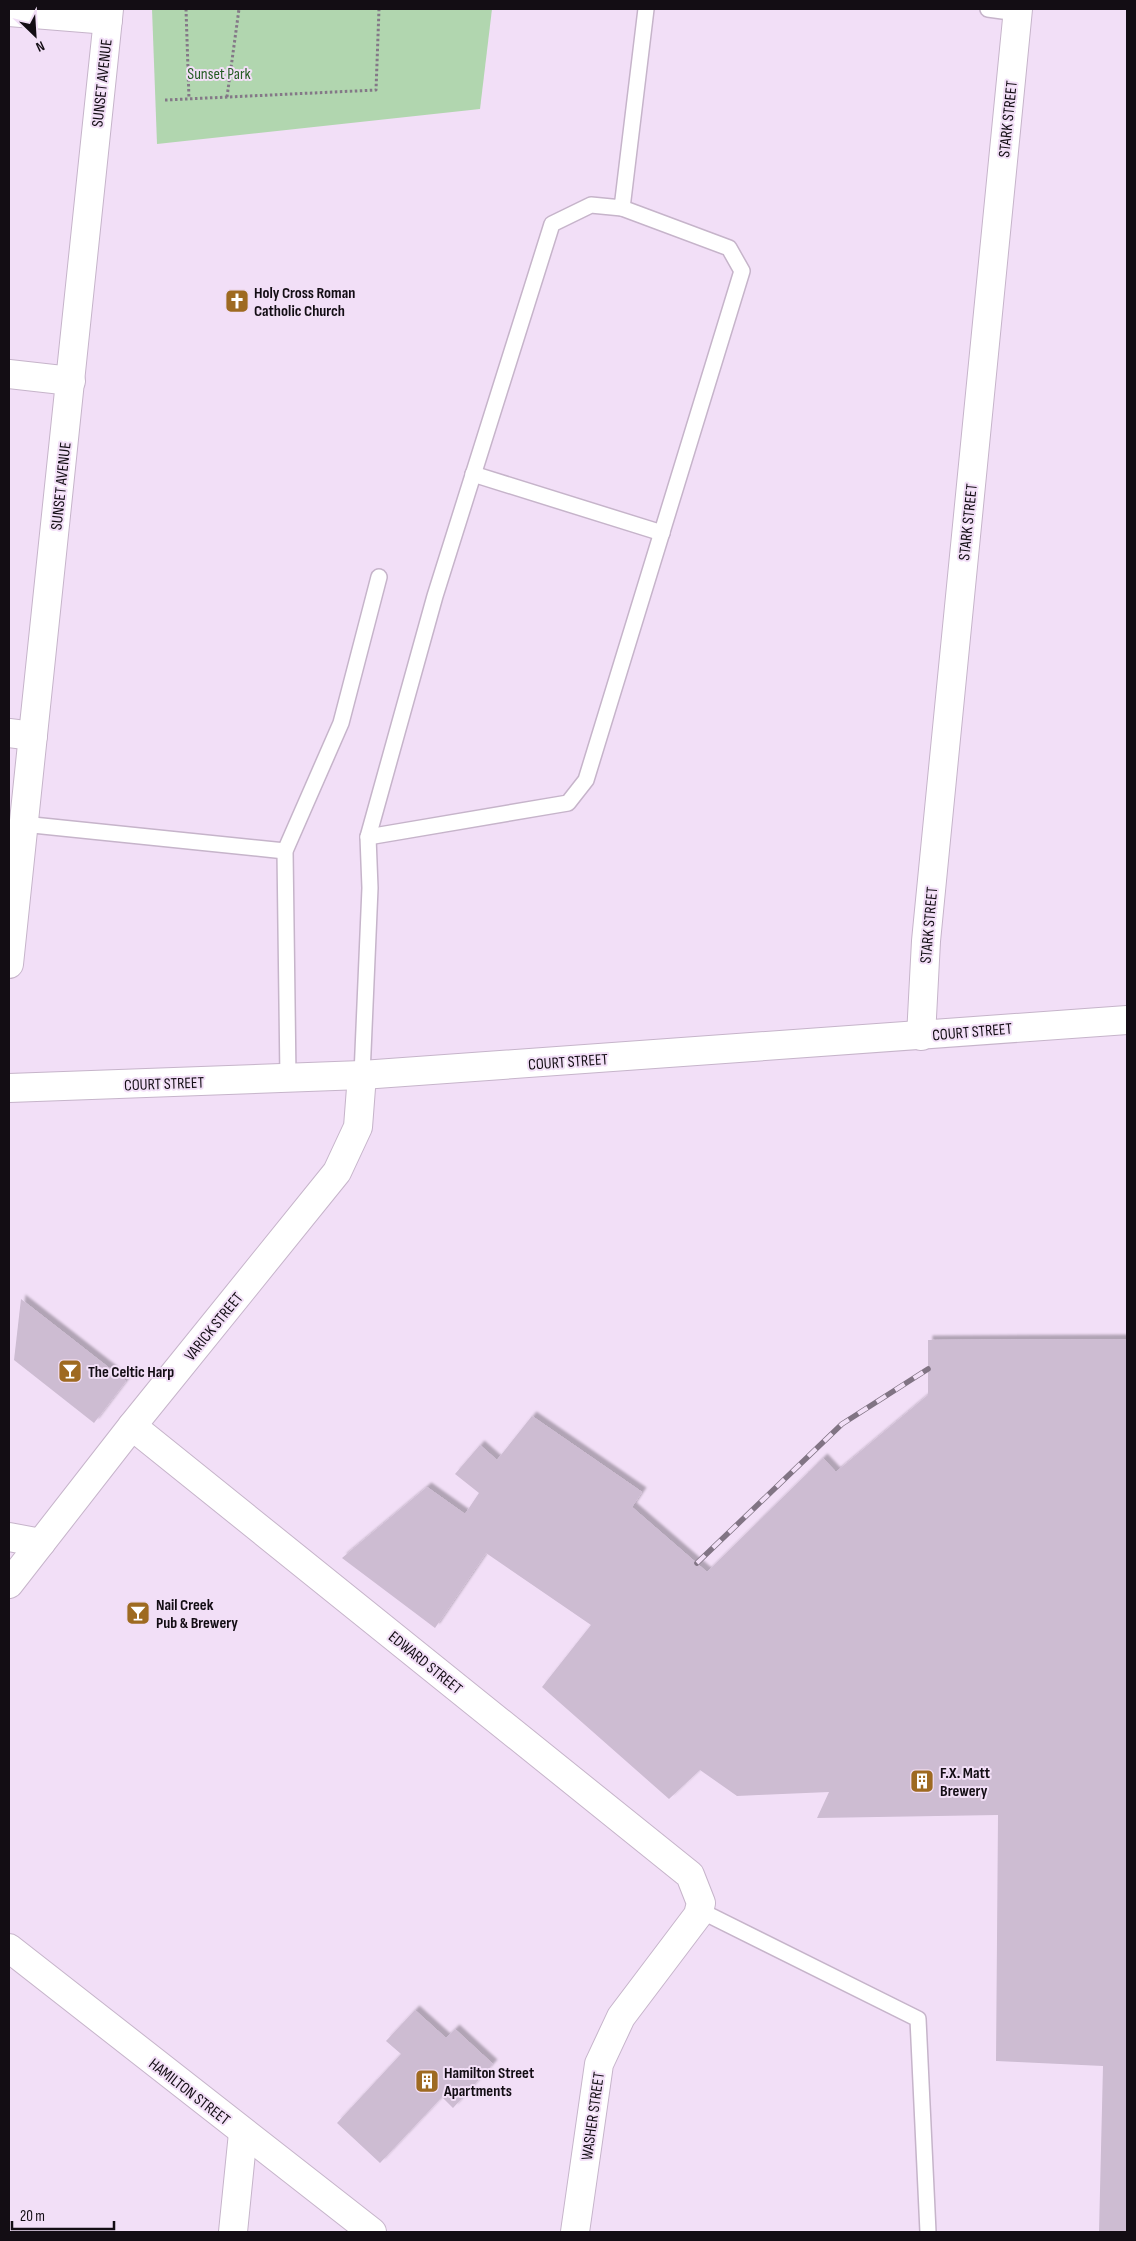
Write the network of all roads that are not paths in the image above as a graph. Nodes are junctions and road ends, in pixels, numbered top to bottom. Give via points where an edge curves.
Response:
1 (646, 9) edge
2 (988, 9) edge
3 (1017, 11) edge
4 (9, 12) edge
5 (108, 14) edge
6 (622, 208) junction
7 (9, 374) edge
8 (71, 381) junction
9 (473, 474) junction
10 (662, 532) junction
11 (379, 577) dead end
12 (21, 734) edge
13 (23, 824) junction
14 (368, 837) junction
15 (285, 851) junction
16 (9, 964) edge
17 (1127, 1020) edge
18 (921, 1036) junction
19 (362, 1075) junction
20 (288, 1078) junction
21 (9, 1088) edge
22 (132, 1426) junction
23 (9, 1537) edge
24 (40, 1543) junction
25 (9, 1584) edge
26 (699, 1910) junction
27 (9, 1948) edge
28 (243, 2132) junction
29 (233, 2232) edge
30 (372, 2232) edge
31 (575, 2232) edge
32 (928, 2232) edge

1 - 6 lane
2 - 3 lane
3 - 18 street, STARK STREET via 926,941
4 - 5 street
5 - 8 street, SUNSET AVENUE
6 - 9 lane via 591,205 552,224
6 - 10 lane via 729,248 742,271
7 - 8 street
8 - 12 street, SUNSET AVENUE
9 - 10 lane
9 - 14 lane via 435,596
10 - 14 lane via 586,780 568,803
11 - 15 lane via 341,723
12 - 13 street, SUNSET AVENUE
13 - 15 lane
13 - 16 street, SUNSET AVENUE
14 - 19 lane via 370,888
15 - 20 lane
17 - 18 street, COURT STREET
18 - 19 street, COURT STREET
19 - 20 street, COURT STREET
19 - 22 street, VARICK STREET via 358,1127 337,1172
20 - 21 street, COURT STREET
22 - 24 street, VARICK STREET
22 - 26 street, EDWARD STREET via 690,1875 701,1903
23 - 24 street
24 - 25 street, VARICK STREET
26 - 31 street, WASHER STREET via 621,2017 599,2064
26 - 32 lane via 918,2019
27 - 28 street, HAMILTON STREET
28 - 29 street
28 - 30 street, HAMILTON STREET

